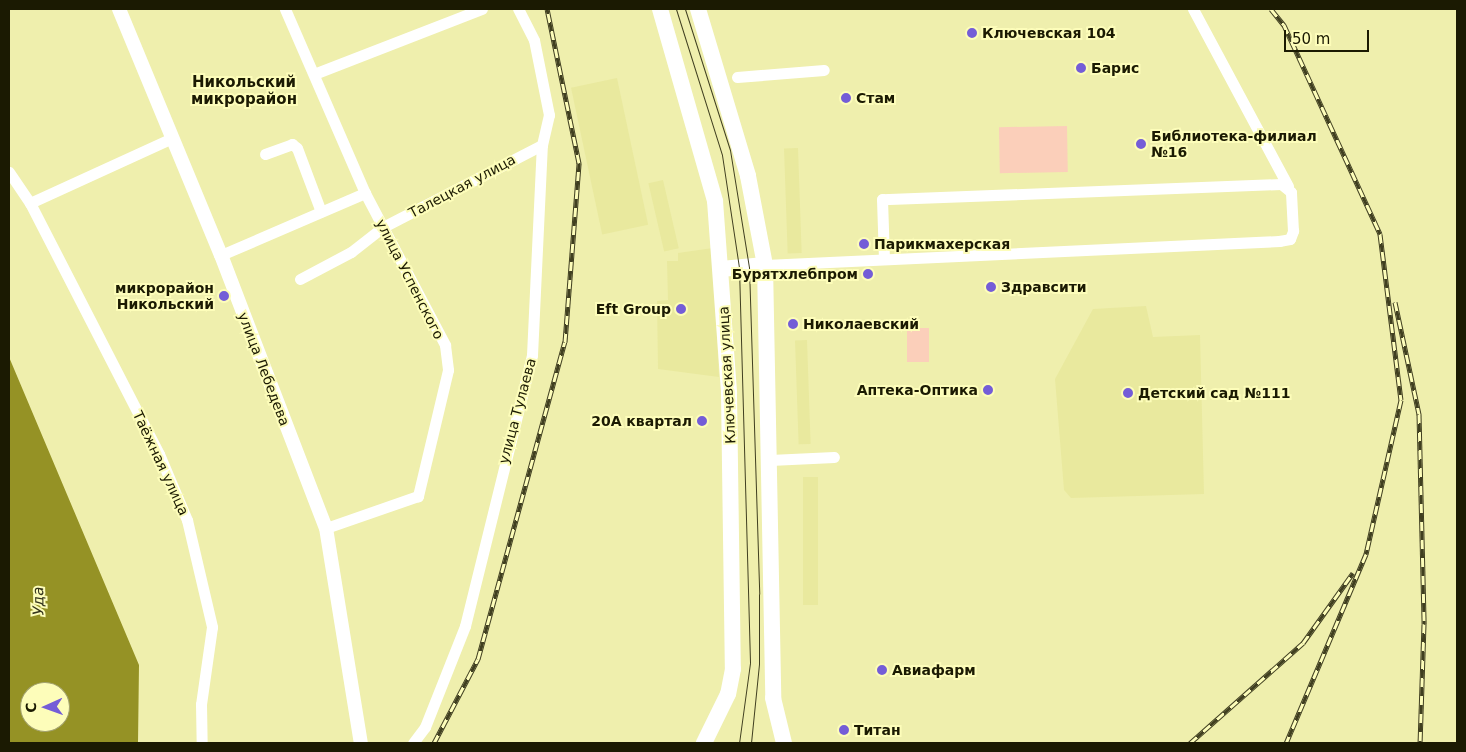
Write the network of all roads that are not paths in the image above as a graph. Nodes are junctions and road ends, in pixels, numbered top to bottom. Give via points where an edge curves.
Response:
1 (119, 9) edge
2 (285, 9) edge
3 (482, 9) edge
4 (518, 9) edge
5 (660, 9) edge
6 (698, 9) edge
7 (1192, 9) edge
8 (824, 70) dead end
9 (314, 74) junction
10 (737, 77) dead end
11 (170, 139) junction
12 (542, 145) junction
13 (265, 154) dead end
14 (9, 172) edge
15 (1288, 186) junction
16 (365, 193) junction
17 (30, 203) junction
18 (321, 212) junction
19 (383, 227) junction
20 (221, 255) junction
21 (884, 258) junction
22 (765, 266) junction
23 (721, 269) junction
24 (300, 279) dead end
25 (834, 457) dead end
26 (770, 460) junction
27 (326, 528) junction
28 (202, 743) edge
29 (361, 743) edge
30 (413, 743) edge
31 (704, 743) edge
32 (784, 743) edge

1 - 11 street, улица Лебедева
2 - 9 street, улица Успенского
3 - 9 street
4 - 12 street, улица Тулаева via 534,40 543,78 549,115
5 - 23 main road, Ключевская улица via 714,201
6 - 22 main road via 748,176
7 - 15 street
8 - 10 street
9 - 16 street, улица Успенского
11 - 17 street
11 - 20 street, улица Лебедева
12 - 19 street, Талецкая улица
12 - 30 street, улица Тулаева via 532,356 465,626 425,727
13 - 18 street via 292,144 297,148
14 - 17 street, Таёжная улица
15 - 21 street via 1293,231 1290,239 1279,241
15 - 21 street via 882,199
16 - 18 street
16 - 19 street, улица Успенского
17 - 28 street, Таёжная улица via 159,454 187,520 212,627 201,704
18 - 20 street
19 - 24 street, Талецкая улица via 351,252
19 - 27 street, улица Успенского via 445,345 448,370 418,496
20 - 27 street, улица Лебедева
21 - 22 street
22 - 23 main road
22 - 26 main road
23 - 31 main road, Ключевская улица via 729,393 735,644 728,694
25 - 26 street
26 - 32 main road via 773,698
27 - 29 street, улица Лебедева

